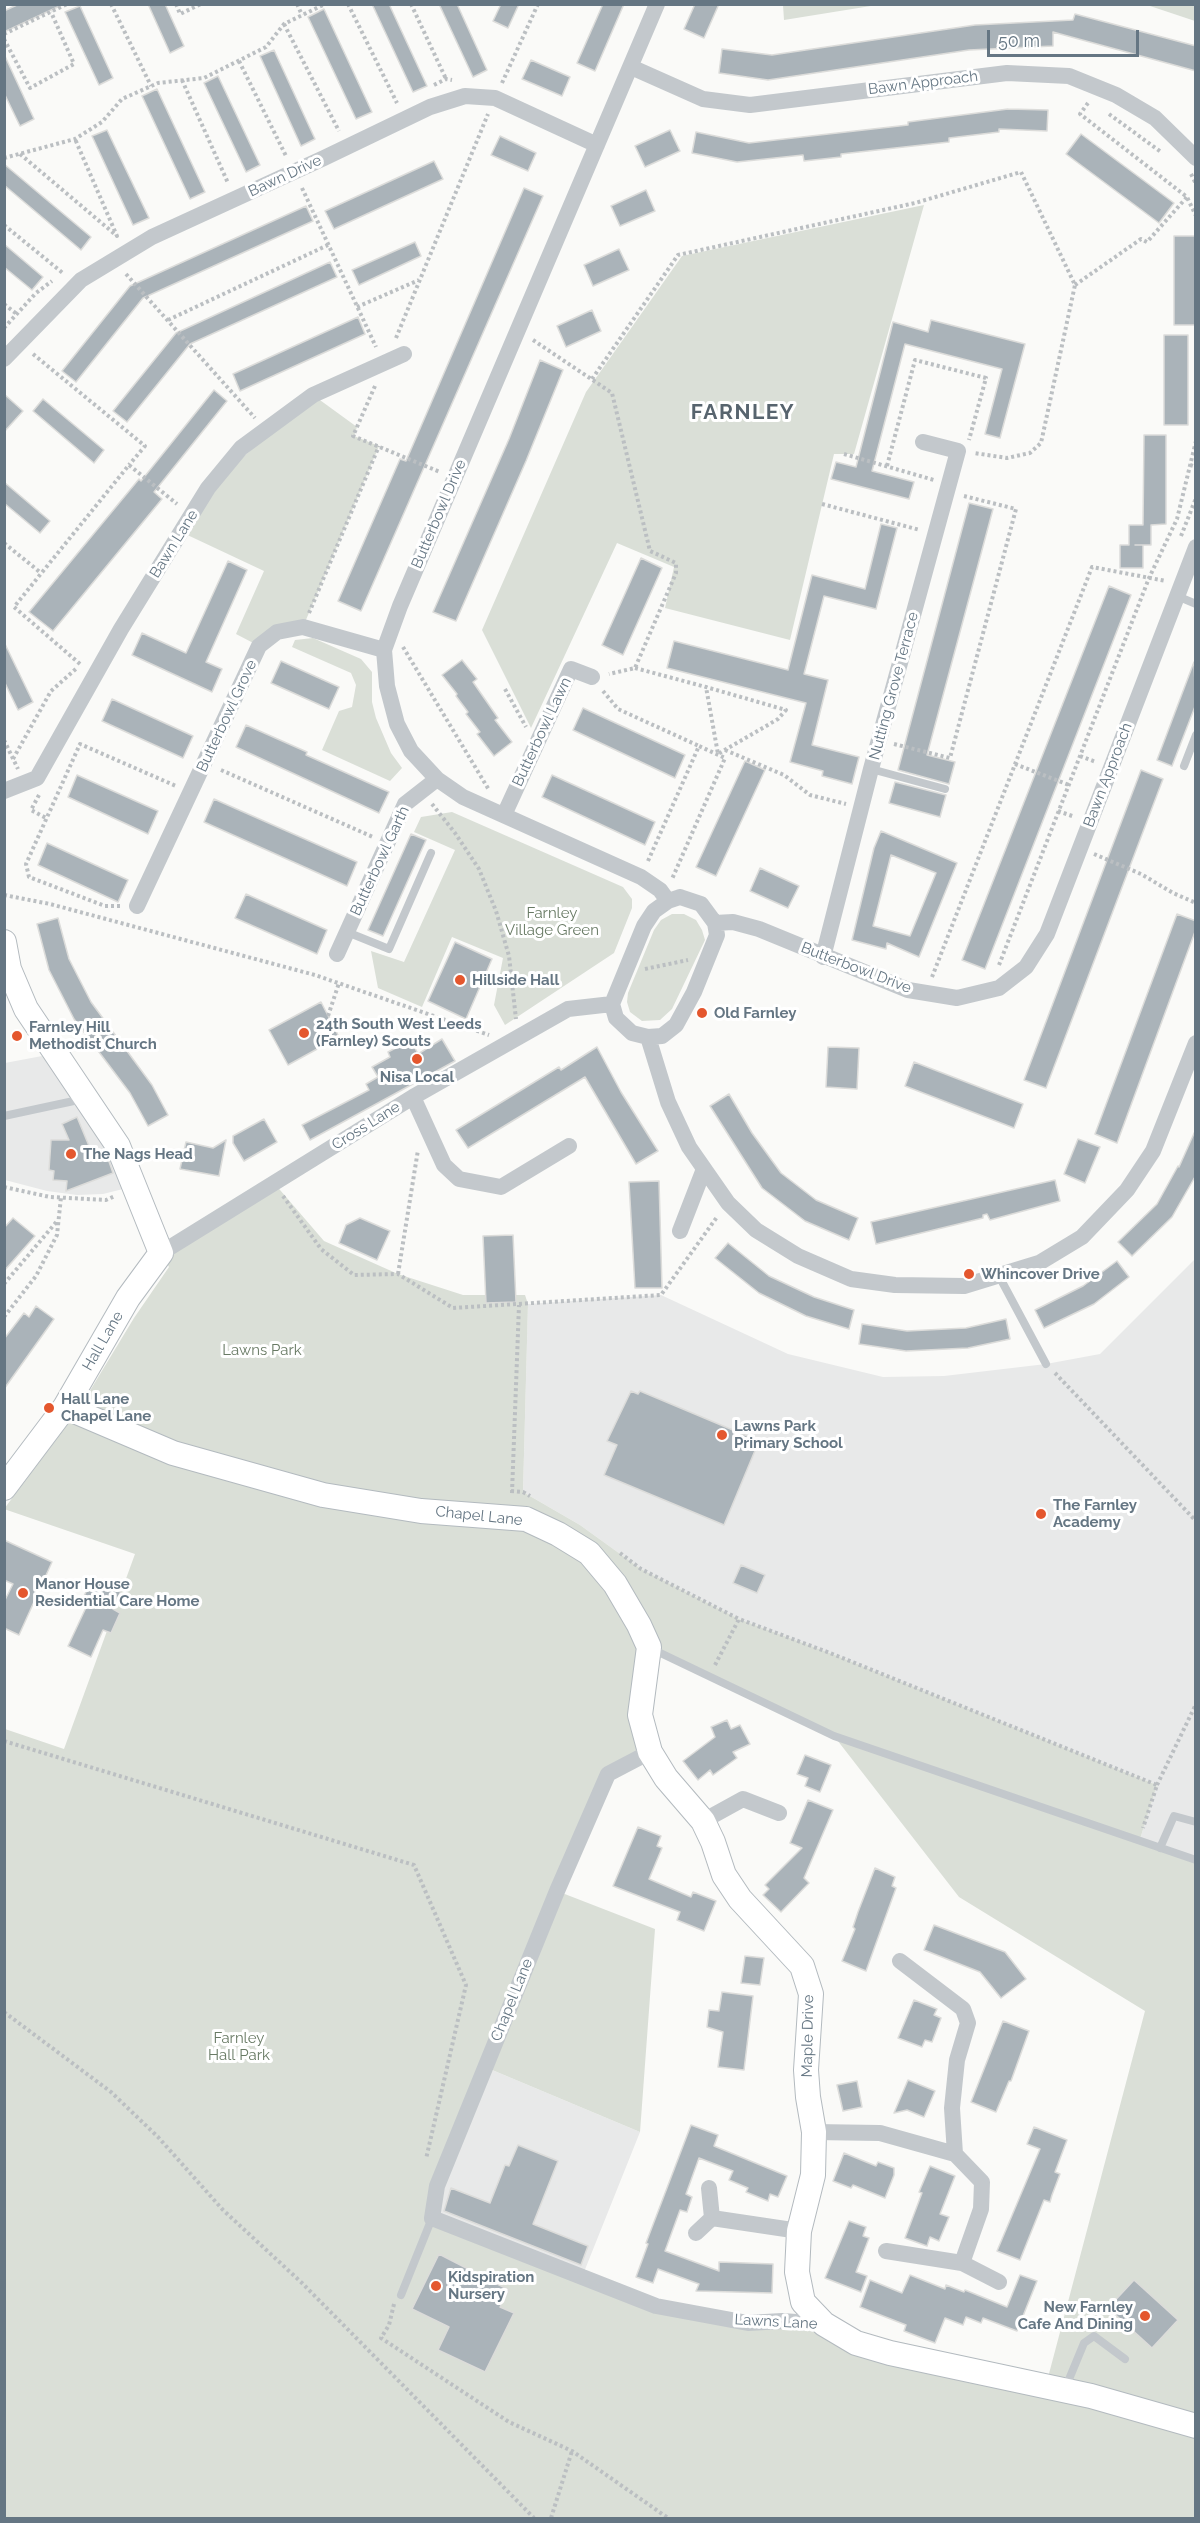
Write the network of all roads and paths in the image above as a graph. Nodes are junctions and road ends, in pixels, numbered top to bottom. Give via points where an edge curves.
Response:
1 (67, 4) edge
2 (111, 4) edge
3 (176, 4) edge
4 (201, 4) edge
5 (297, 4) edge
6 (326, 4) edge
7 (348, 4) edge
8 (411, 4) edge
9 (538, 4) edge
10 (657, 4) edge
11 (51, 12) junction
12 (302, 15) junction
13 (284, 24) junction
14 (4, 37) edge
15 (238, 61) junction
16 (631, 67) junction
17 (1055, 75) junction
18 (182, 79) junction
19 (446, 79) dead end
20 (151, 86) junction
21 (495, 98) junction
22 (397, 103) dead end
23 (1099, 107) dead end
24 (339, 130) dead end
25 (75, 139) junction
26 (597, 145) junction
27 (1163, 153) dead end
28 (20, 154) junction
29 (286, 156) dead end
30 (5, 157) edge
31 (1193, 166) edge
32 (294, 172) junction
33 (228, 183) dead end
34 (1196, 184) edge
35 (1187, 197) junction
36 (1196, 216) edge
37 (4, 225) edge
38 (328, 245) junction
39 (114, 260) junction
40 (63, 273) dead end
41 (420, 279) junction
42 (1075, 285) junction
43 (4, 304) edge
44 (357, 307) junction
45 (17, 314) dead end
46 (168, 320) junction
47 (518, 330) junction
48 (20, 343) junction
49 (404, 354) dead end
50 (4, 359) edge
51 (384, 364) junction
52 (592, 379) junction
53 (266, 430) junction
54 (1196, 441) edge
55 (923, 442) dead end
56 (379, 446) junction
57 (962, 452) junction
58 (844, 454) dead end
59 (129, 465) junction
60 (1190, 465) junction
61 (887, 466) junction
62 (1196, 467) edge
63 (454, 478) junction
64 (948, 488) junction
65 (822, 504) dead end
66 (192, 515) junction
67 (935, 534) junction
68 (4, 543) edge
69 (1196, 547) edge
70 (42, 573) junction
71 (1149, 578) junction
72 (1179, 590) junction
73 (1196, 604) edge
74 (303, 627) junction
75 (392, 628) junction
76 (384, 650) junction
77 (89, 658) dead end
78 (81, 665) junction
79 (635, 668) junction
80 (592, 677) junction
81 (705, 687) junction
82 (505, 689) dead end
83 (1196, 735) edge
84 (4, 740) edge
85 (879, 740) junction
86 (536, 746) junction
87 (699, 746) junction
88 (725, 750) junction
89 (718, 754) junction
90 (14, 759) junction
91 (204, 763) junction
92 (1015, 764) junction
93 (1184, 766) dead end
94 (871, 770) junction
95 (437, 779) junction
96 (25, 783) junction
97 (1069, 785) junction
98 (945, 789) dead end
99 (4, 791) edge
100 (422, 791) junction
101 (191, 792) junction
102 (40, 796) dead end
103 (861, 808) junction
104 (504, 814) junction
105 (46, 818) junction
106 (388, 843) junction
107 (1080, 849) junction
108 (431, 853) dead end
109 (641, 877) junction
110 (4, 895) edge
111 (666, 898) junction
112 (1196, 903) edge
113 (137, 906) joint
114 (715, 923) junction
115 (347, 932) junction
116 (4, 942) edge
117 (337, 954) dead end
118 (709, 955) junction
119 (823, 957) junction
120 (624, 974) junction
121 (339, 983) junction
122 (994, 989) junction
123 (926, 993) junction
124 (612, 1004) junction
125 (328, 1016) dead end
126 (648, 1037) junction
127 (511, 1041) junction
128 (1196, 1044) edge
129 (413, 1097) junction
130 (87, 1099) junction
131 (4, 1116) edge
132 (423, 1118) junction
133 (569, 1146) dead end
134 (704, 1169) junction
135 (274, 1183) junction
136 (4, 1187) edge
137 (135, 1188) junction
138 (61, 1197) junction
139 (728, 1203) junction
140 (59, 1219) junction
141 (680, 1231) dead end
142 (161, 1254) junction
143 (399, 1274) junction
144 (999, 1276) junction
145 (4, 1284) edge
146 (519, 1305) junction
147 (4, 1317) edge
148 (1046, 1364) joint
149 (65, 1407) junction
150 (4, 1488) edge
151 (511, 1491) junction
152 (529, 1508) junction
153 (1196, 1521) edge
154 (615, 1550) dead end
155 (739, 1619) junction
156 (649, 1647) junction
157 (709, 1676) junction
158 (1196, 1704) edge
159 (4, 1741) edge
160 (650, 1752) junction
161 (1157, 1785) junction
162 (779, 1813) dead end
163 (703, 1821) junction
164 (1196, 1822) edge
165 (1140, 1839) junction
166 (1160, 1848) junction
167 (1196, 1860) edge
168 (900, 1961) dead end
169 (4, 2012) edge
170 (814, 2132) junction
171 (955, 2154) junction
172 (425, 2166) dead end
173 (709, 2188) dead end
174 (432, 2218) junction
175 (712, 2218) junction
176 (799, 2231) junction
177 (696, 2233) dead end
178 (886, 2251) dead end
179 (962, 2263) junction
180 (999, 2282) dead end
181 (401, 2295) dead end
182 (394, 2302) dead end
183 (824, 2324) junction
184 (1125, 2359) dead end
185 (1065, 2390) junction
186 (1196, 2426) edge
187 (572, 2451) junction
188 (534, 2518) edge
189 (551, 2518) edge
190 (668, 2518) edge

1 - 11 path
2 - 20 path
3 - 4 path via 180,14
5 - 12 path
6 - 12 path
7 - 22 path
8 - 19 path
9 - 21 path
10 - 16 street, Butterbowl Drive
11 - 14 path
11 - 14 path via 74,64 30,88
12 - 13 path
13 - 15 path via 266,47
13 - 24 path
15 - 18 path via 204,78
15 - 29 path
16 - 17 street, Bawn Approach via 703,99 750,105 1007,73
16 - 26 street, Butterbowl Drive
17 - 31 street, Bawn Approach via 1069,76 1155,118
17 - 35 path via 1090,101 1080,114
18 - 20 path
18 - 33 path
20 - 25 path via 122,99 102,122
21 - 26 street, Bawn Drive
21 - 32 street, Bawn Drive via 465,96 430,107
21 - 41 path
23 - 27 path
25 - 28 path
25 - 28 path via 117,236
26 - 47 street, Butterbowl Drive
28 - 30 path
31 - 34 path
32 - 38 path
32 - 39 street, Bawn Drive via 152,237
35 - 36 path
35 - 42 path via 1147,242 1141,239
37 - 40 path
38 - 44 path
38 - 46 path
39 - 46 path
39 - 48 street, Bawn Drive via 81,280
41 - 44 path
41 - 51 path
42 - 52 path via 1020,172 915,203 678,255
42 - 57 path via 1041,443 1030,453 1008,458
43 - 45 path
44 - 51 path
46 - 53 path
47 - 52 path
47 - 63 street, Butterbowl Drive
48 - 50 street, Bawn Drive
48 - 59 path via 145,446
49 - 51 street, Bawn Lane
51 - 53 street, Bawn Lane via 313,395
51 - 56 path via 353,436
52 - 79 path via 612,393 650,551 676,564 676,573
53 - 66 street, Bawn Lane via 241,448 208,488
54 - 60 path
55 - 57 street
56 - 63 path
56 - 74 path
57 - 61 path via 986,378 915,360
57 - 64 street, Nutting Grove Terrace
58 - 61 path
59 - 66 path
59 - 70 path
60 - 62 path
60 - 71 path via 1177,519
61 - 64 path
63 - 75 street, Butterbowl Drive
64 - 67 street, Nutting Grove Terrace
64 - 85 path via 1016,509 950,758
65 - 67 path
66 - 96 street, Bawn Lane via 121,629 37,778
67 - 85 street, Nutting Grove Terrace
68 - 70 path
69 - 72 street, Bawn Approach
70 - 78 path via 14,607
71 - 72 path
71 - 92 path via 1092,567
71 - 97 path
72 - 73 lane
72 - 107 street, Bawn Approach
74 - 76 street
74 - 91 street, Butterbowl Grove via 277,632 260,646
75 - 76 street, Butterbowl Drive
75 - 104 path
76 - 95 street, Butterbowl Drive via 387,686 397,724 411,751
77 - 78 path
78 - 90 path via 51,691
79 - 80 path
79 - 81 path
80 - 86 street, Butterbowl Lawn via 571,669
80 - 87 path via 618,709
81 - 88 path via 786,710 778,719
81 - 89 path
82 - 86 path
83 - 93 lane
84 - 90 path
85 - 94 street, Nutting Grove Terrace
86 - 104 street, Butterbowl Lawn
87 - 89 path
87 - 109 path
88 - 89 path
88 - 103 path via 784,775 810,795
89 - 111 path via 725,758
90 - 96 path
91 - 101 street, Butterbowl Grove
91 - 106 path
92 - 97 path
92 - 123 path
94 - 98 lane
94 - 103 street, Nutting Grove Terrace
95 - 100 street, Butterbowl Garth
95 - 104 street, Butterbowl Drive via 463,797
96 - 99 street, Bawn Lane
97 - 122 path
100 - 106 street, Butterbowl Garth via 405,804
100 - 127 path via 478,869 496,910 515,994
101 - 105 path via 80,744
101 - 113 street, Butterbowl Grove
102 - 105 path via 31,810
103 - 119 street, Nutting Grove Terrace
104 - 109 street, Butterbowl Drive
105 - 113 path via 26,864 29,877 105,906
106 - 115 street, Butterbowl Garth
107 - 112 path via 1142,874
107 - 122 street, Bawn Approach via 1047,934 1026,967
108 - 115 lane via 389,950
109 - 111 street, Butterbowl Drive
110 - 121 path via 215,947
111 - 114 street via 680,897 701,904
111 - 120 street via 644,926
114 - 118 street via 717,935
114 - 119 street, Butterbowl Drive via 753,927
115 - 117 street, Butterbowl Garth
116 - 130 street via 9,969 26,1009
118 - 120 path
118 - 126 street via 676,1025 662,1036
119 - 123 street, Butterbowl Drive via 908,990
120 - 124 street
121 - 125 path
121 - 127 path
122 - 123 street, Butterbowl Drive via 957,998
124 - 126 street via 616,1018 633,1034
124 - 127 street, Cross Lane via 568,1009
126 - 134 street via 668,1102
127 - 129 street, Cross Lane
128 - 144 street via 1153,1151 1127,1190 1082,1237 1039,1263
129 - 132 street
129 - 135 street, Cross Lane
130 - 131 lane
130 - 137 street via 118,1146
132 - 133 street via 444,1165 459,1179 474,1183 501,1187
132 - 143 path
134 - 139 street
134 - 141 street
135 - 142 street, Cross Lane
135 - 143 path via 321,1250 354,1275
136 - 138 path
137 - 138 path via 106,1200
137 - 142 street
138 - 140 path
139 - 144 street via 756,1230 798,1257 851,1280 964,1286
139 - 146 path via 661,1295
140 - 145 path
140 - 147 path via 57,1235 36,1276
142 - 149 street, Hall Lane via 128,1298
143 - 146 path via 453,1308
144 - 148 lane
146 - 151 path
148 - 153 path
149 - 150 street, Hall Lane
149 - 152 street, Chapel Lane via 173,1453 323,1495 421,1511
151 - 152 path
151 - 152 path via 523,1492
152 - 156 street, Chapel Lane via 558,1534 589,1553 615,1584
154 - 155 path via 641,1569
155 - 157 path
155 - 161 path
156 - 157 lane
156 - 160 street via 640,1715
157 - 165 lane via 834,1736
158 - 161 path
159 - 172 path via 414,1865 466,1985
160 - 163 street, Maple Drive via 666,1778
160 - 174 street, Chapel Lane via 608,1774 437,2186
161 - 165 path
162 - 163 street via 743,1799
163 - 170 street, Maple Drive via 724,1875 740,1899 802,1966 811,1994 806,2070
164 - 166 lane via 1174,1816
165 - 166 lane
166 - 167 lane
168 - 171 street via 963,2009 968,2024 957,2060 952,2108
169 - 188 path via 127,2107 223,2210 302,2283
170 - 171 street via 880,2133
170 - 176 street, Maple Drive via 813,2175
171 - 179 street via 982,2182 981,2209
173 - 175 street
174 - 181 lane
174 - 183 street, Lawns Lane via 656,2307 748,2323
175 - 176 street
175 - 177 street
176 - 183 street, Maple Drive via 797,2272 803,2301
178 - 179 street
179 - 180 street
182 - 187 path via 389,2325 381,2338 509,2422
183 - 185 street, Lawns Lane via 856,2343 890,2353
184 - 185 lane via 1094,2336 1084,2343
185 - 186 street, Lawns Lane
187 - 189 path
187 - 190 path

